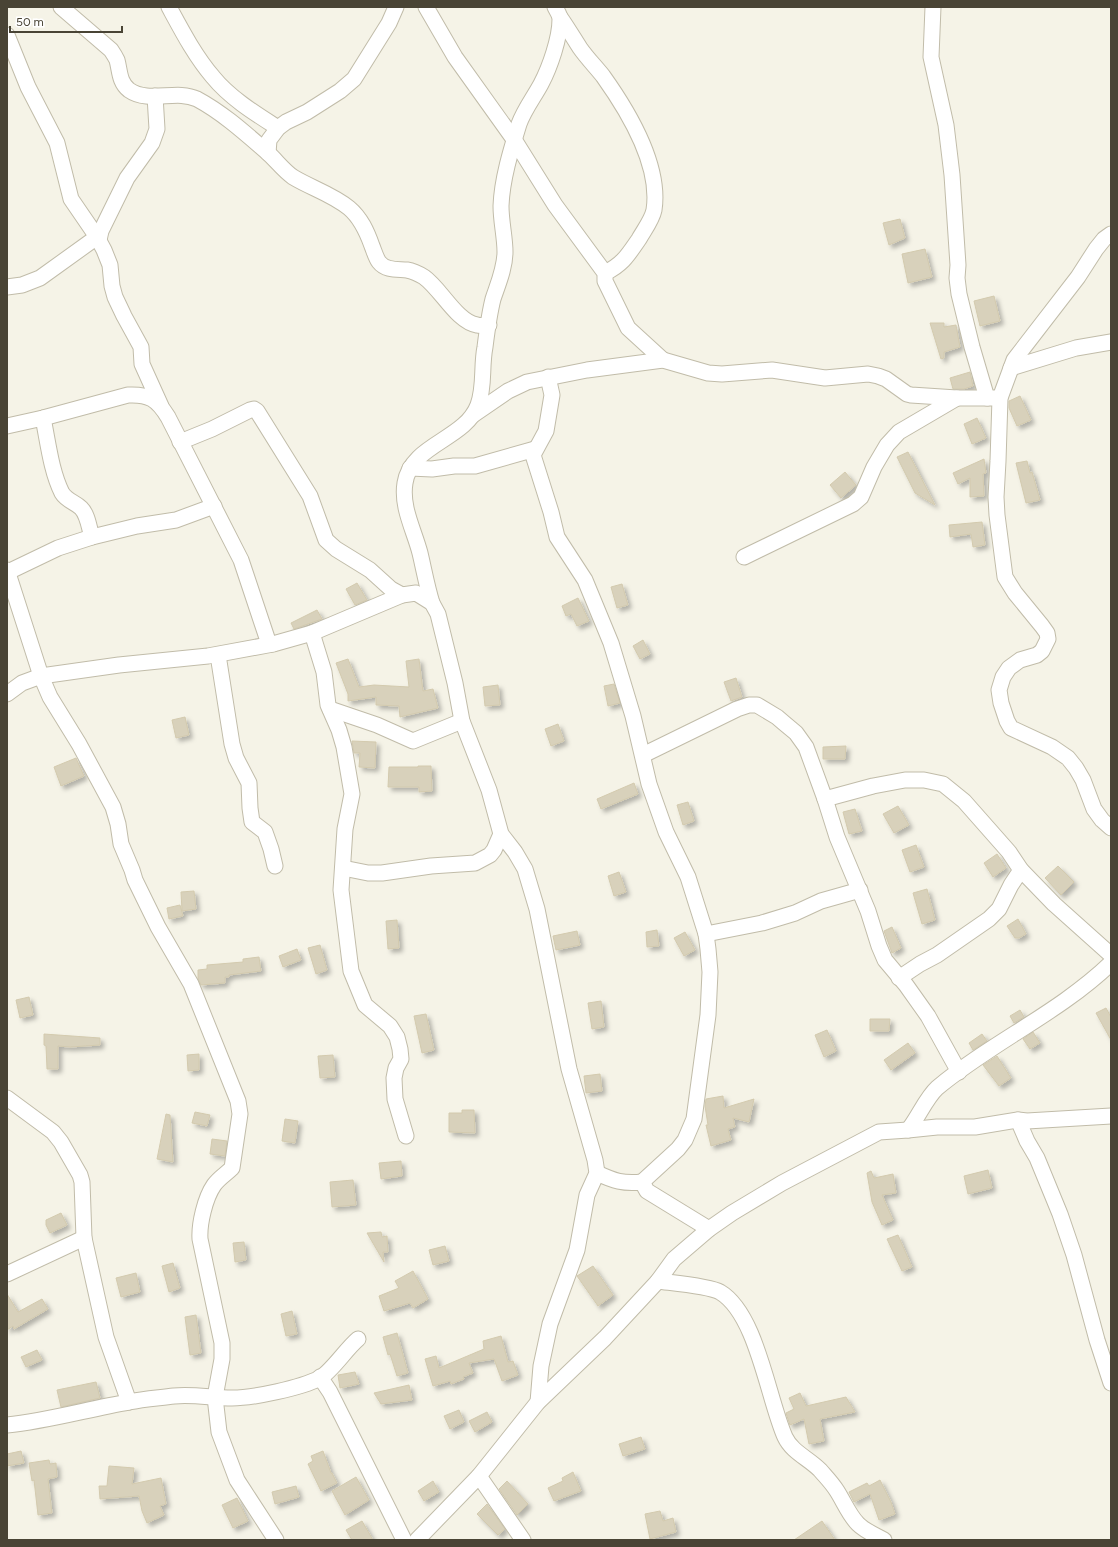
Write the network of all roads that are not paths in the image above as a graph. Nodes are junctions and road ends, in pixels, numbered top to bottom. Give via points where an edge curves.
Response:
1 (61, 7) edge
2 (169, 7) edge
3 (396, 7) edge
4 (426, 7) edge
5 (933, 7) edge
6 (558, 12) edge
7 (7, 35) edge
8 (155, 96) junction
9 (278, 128) junction
10 (515, 141) junction
11 (268, 153) junction
12 (1111, 234) edge
13 (98, 238) junction
14 (605, 273) junction
15 (7, 287) edge
16 (489, 326) junction
17 (1111, 342) edge
18 (663, 360) junction
19 (1011, 368) junction
20 (548, 377) junction
21 (957, 398) junction
22 (994, 398) junction
23 (162, 406) junction
24 (472, 416) junction
25 (43, 418) junction
26 (7, 426) edge
27 (180, 442) junction
28 (535, 449) junction
29 (410, 468) junction
30 (214, 506) junction
31 (92, 537) junction
32 (744, 557) dead end
33 (8, 571) edge
34 (402, 595) junction
35 (432, 604) junction
36 (312, 633) junction
37 (273, 644) junction
38 (218, 655) junction
39 (41, 676) junction
40 (7, 694) edge
41 (330, 709) junction
42 (462, 721) junction
43 (643, 755) junction
44 (825, 799) junction
45 (1111, 828) edge
46 (500, 834) junction
47 (274, 866) dead end
48 (343, 868) junction
49 (1021, 870) junction
50 (860, 890) junction
51 (706, 934) junction
52 (1111, 955) edge
53 (1111, 963) edge
54 (899, 978) junction
55 (959, 1072) junction
56 (7, 1098) edge
57 (1111, 1116) edge
58 (1018, 1120) junction
59 (908, 1130) junction
60 (406, 1136) dead end
61 (596, 1173) junction
62 (642, 1182) junction
63 (709, 1229) junction
64 (84, 1238) junction
65 (7, 1274) edge
66 (658, 1280) junction
67 (358, 1339) dead end
68 (320, 1378) junction
69 (1111, 1383) edge
70 (215, 1397) junction
71 (129, 1402) junction
72 (538, 1402) junction
73 (7, 1425) edge
74 (479, 1476) junction
75 (276, 1540) edge
76 (404, 1540) edge
77 (417, 1540) edge
78 (523, 1540) edge
79 (884, 1540) edge

1 - 8 street via 111,50 116,58 119,74 129,90
2 - 9 street via 192,49 214,78 243,105
3 - 9 street via 389,23 354,79 340,91
4 - 10 street via 455,57
5 - 22 street via 930,57 946,125 953,190 958,284 972,347
6 - 10 street via 559,32 549,66 520,122
6 - 14 street via 620,103 645,150 654,176 654,210 649,223 625,259
7 - 13 street via 28,87 57,143 71,199
8 - 11 street via 179,95 196,99 237,126
8 - 13 street via 156,129 152,143 128,178
9 - 11 street via 270,140
10 - 14 street via 555,205
10 - 16 street via 502,193 501,220 505,252 489,316
11 - 16 street via 294,177 337,199 350,209 359,218 376,256 385,267 416,273 434,285 459,316 475,325
12 - 19 street via 1096,249 1078,277 1014,360
13 - 15 street via 40,278 22,285
13 - 23 street via 110,265 115,297 142,347 142,364
14 - 18 street via 605,281 628,328
16 - 24 street via 482,392
17 - 19 street via 1076,348
18 - 20 street
18 - 21 street via 708,373 722,374 772,370 825,378 868,374 886,379 907,394
19 - 22 street
20 - 24 street via 519,385
20 - 28 street via 552,395 546,431
21 - 22 street
21 - 32 street via 895,436 874,467 861,497 853,504
22 - 45 street via 998,461 996,515 1003,571 1015,594 1042,626 1048,639 1042,651 1020,660 1002,677 999,690 1001,703 1012,728 1052,747 1068,758 1083,780 1094,809
23 - 25 street via 155,400 140,395 128,395
23 - 27 street
24 - 29 street via 465,425 425,452
25 - 26 street
25 - 31 street via 59,486 66,498 85,515
27 - 30 street
27 - 34 street via 250,410 257,410 310,496 326,540 370,570 391,590
28 - 29 street via 475,466
28 - 43 street via 533,455 557,537 585,580 600,614 611,643
29 - 35 street via 405,482 404,502
30 - 31 street via 176,520
30 - 37 street via 241,560 269,644
31 - 33 street via 58,548
33 - 39 street
34 - 35 street via 416,593
34 - 36 street
35 - 42 street via 438,614
36 - 37 street
36 - 41 street via 324,672
37 - 38 street
38 - 39 street
38 - 47 street via 232,744 249,783 250,816 255,825 265,832
39 - 40 street via 22,683
39 - 70 street via 50,697 79,744 113,808 121,844 135,880 158,927 191,984 238,1101 240,1114 232,1168 219,1179 211,1191 200,1230 222,1343 222,1359
41 - 42 street via 413,741
41 - 48 street via 344,747 352,794 345,829
42 - 46 street via 489,790
43 - 44 street via 737,709 757,705 777,717 801,739
43 - 51 street via 666,832 688,877
44 - 49 street via 905,780 943,784 964,801 1009,852
44 - 50 street via 837,837
46 - 48 street via 490,855 475,863 382,873
46 - 61 street via 516,852 531,887 569,1069 595,1160
48 - 60 street via 342,890 351,971 365,1005 390,1026 397,1037 401,1059 394,1078 395,1099
49 - 52 street via 1054,904
49 - 54 street via 999,909 989,919 938,955
50 - 51 street via 762,923
50 - 54 street via 885,960
51 - 62 street via 710,972 708,1015 694,1119 678,1149
53 - 55 street via 1084,987
54 - 55 street via 928,1016
55 - 59 street via 936,1089
56 - 64 street via 53,1132 80,1175
57 - 58 street
58 - 59 street via 975,1127
58 - 69 street via 1060,1214
59 - 63 street via 879,1132 776,1187
61 - 62 street via 614,1181
61 - 72 street via 587,1195 577,1250 550,1324 541,1366
62 - 63 street via 647,1191
63 - 66 street via 674,1259
64 - 65 street
64 - 71 street via 106,1337
66 - 72 street via 605,1338
66 - 79 street via 707,1288 720,1292 733,1303 743,1317 756,1347 777,1417 790,1446 818,1468 858,1524
67 - 68 street
68 - 70 street via 255,1396
68 - 76 street via 330,1392
70 - 71 street via 177,1396
70 - 75 street via 218,1432 237,1480
71 - 73 street
72 - 74 street
74 - 77 street
74 - 78 street

